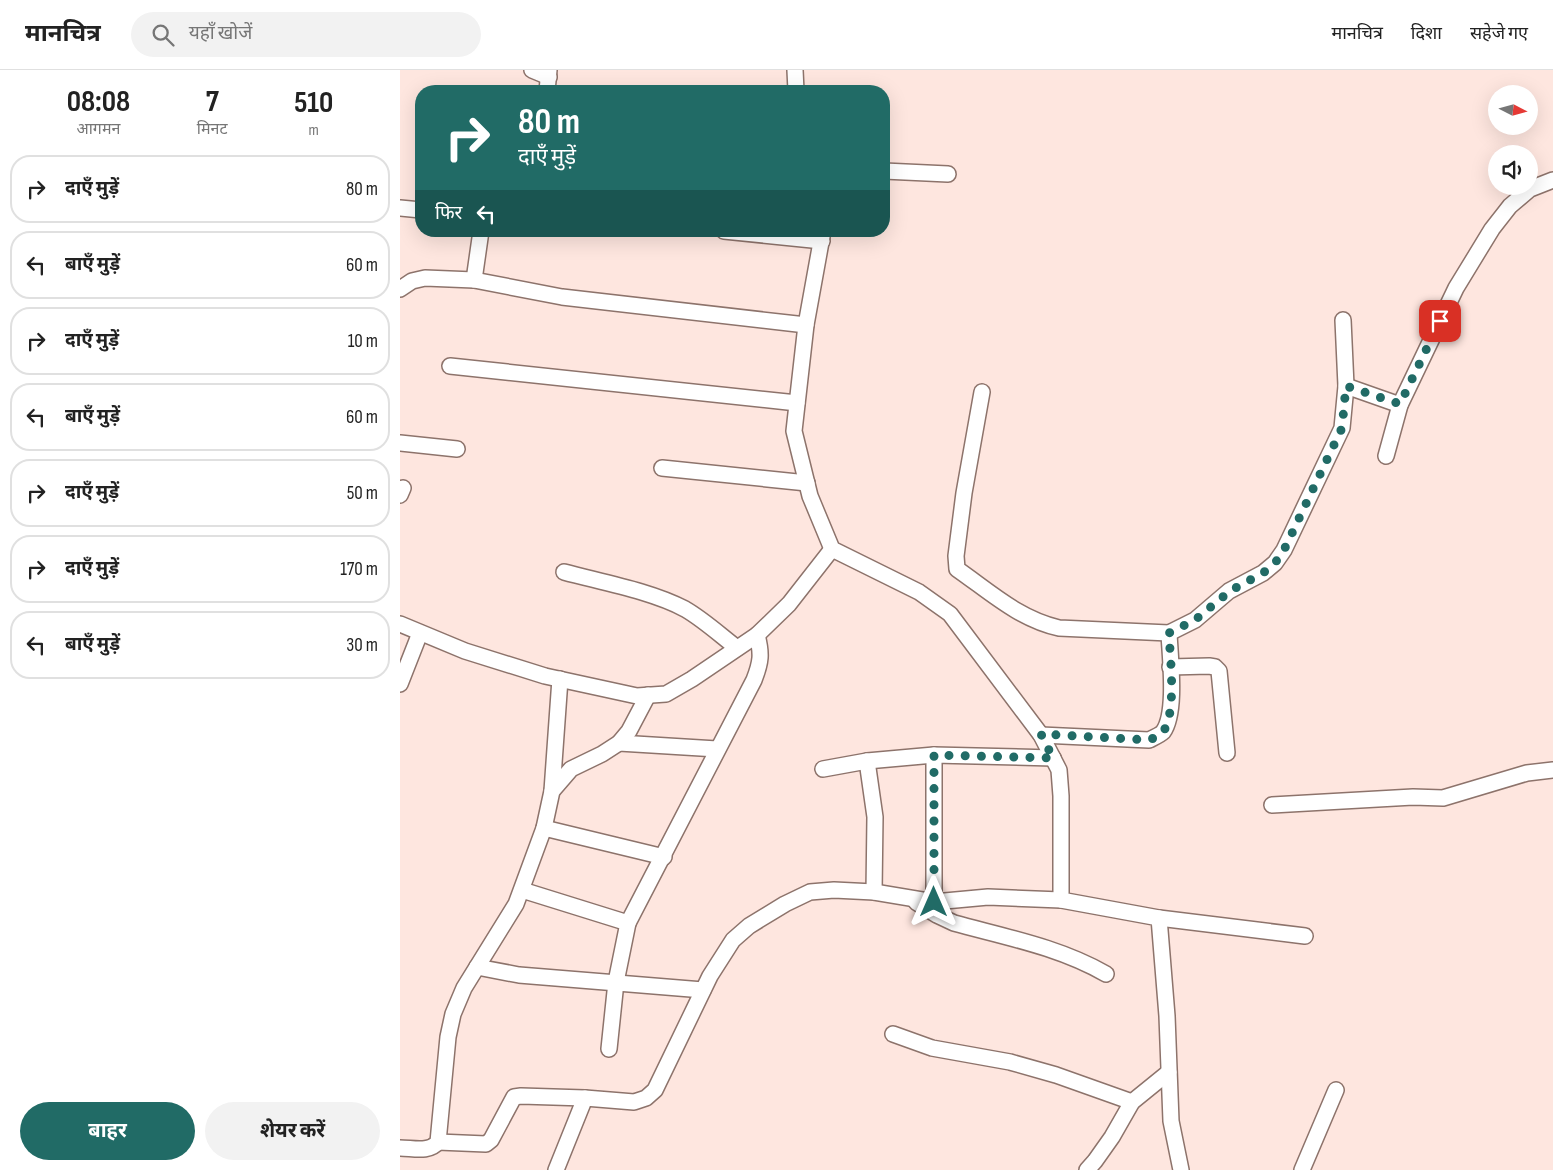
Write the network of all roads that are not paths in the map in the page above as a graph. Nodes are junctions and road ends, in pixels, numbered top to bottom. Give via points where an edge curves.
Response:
1 (532, 70) edge
2 (795, 70) edge
3 (548, 79) edge
4 (796, 85) edge
5 (890, 171) edge
6 (948, 174) dead end
7 (1553, 180) edge
8 (400, 208) edge
9 (415, 209) edge
10 (480, 237) edge
11 (823, 237) edge
12 (474, 280) junction
13 (400, 289) edge
14 (1343, 320) dead end
15 (806, 326) junction
16 (450, 366) dead end
17 (1346, 386) junction
18 (982, 392) dead end
19 (797, 403) junction
20 (1400, 404) junction
21 (400, 443) edge
22 (457, 449) dead end
23 (1386, 456) dead end
24 (662, 468) dead end
25 (807, 483) junction
26 (832, 550) junction
27 (564, 572) dead end
28 (400, 624) edge
29 (420, 632) junction
30 (1169, 633) junction
31 (757, 635) junction
32 (737, 648) junction
33 (1170, 667) junction
34 (560, 679) junction
35 (400, 684) edge
36 (648, 696) junction
37 (1041, 734) junction
38 (619, 742) junction
39 (718, 749) junction
40 (1227, 754) dead end
41 (934, 755) junction
42 (1053, 758) junction
43 (867, 761) junction
44 (824, 769) dead end
45 (1553, 770) edge
46 (552, 791) junction
47 (1272, 806) dead end
48 (544, 828) junction
49 (664, 857) junction
50 (522, 890) junction
51 (874, 892) junction
52 (911, 898) junction
53 (1061, 900) junction
54 (934, 902) junction
55 (1159, 918) junction
56 (628, 923) junction
57 (1305, 936) dead end
58 (477, 967) junction
59 (1106, 974) dead end
60 (616, 982) junction
61 (703, 990) junction
62 (893, 1034) dead end
63 (609, 1048) dead end
64 (1169, 1072) junction
65 (1336, 1090) dead end
66 (585, 1098) junction
67 (1132, 1102) junction
68 (438, 1142) junction
69 (400, 1148) edge
70 (556, 1170) edge
71 (1087, 1170) edge
72 (1181, 1170) edge
73 (1302, 1170) edge

1 - 3 street
2 - 4 street
5 - 6 street
7 - 20 street via 1530,189 1510,206 1492,229 1456,288
8 - 9 street
10 - 12 street
11 - 15 street
12 - 13 street via 425,278
12 - 15 street via 562,297
14 - 17 street
15 - 19 street
16 - 19 street
17 - 20 street
17 - 30 street via 1342,428 1275,563 1230,591 1195,620
18 - 30 street via 964,493 957,569 1022,615 1041,624 1059,628
19 - 25 street via 794,431
20 - 23 street
21 - 22 street
24 - 25 street
25 - 26 street
26 - 31 street via 789,604
26 - 37 street via 919,592 950,614
27 - 32 street via 650,595 684,609
28 - 29 street
29 - 34 street via 465,651
29 - 35 street
30 - 33 street
31 - 32 street
31 - 39 street via 760,663
32 - 36 street via 666,694
33 - 37 street via 1171,705 1167,723 1162,733 1149,740
33 - 40 street via 1209,666 1218,671
34 - 36 street
34 - 46 street
36 - 38 street
37 - 42 street
38 - 39 street
38 - 46 street via 571,769
39 - 49 street
41 - 42 street
41 - 43 street
41 - 54 street
42 - 53 street via 1059,770 1061,796
43 - 44 street
43 - 51 street via 875,817
45 - 47 street via 1527,773 1443,798
46 - 48 street
48 - 49 street
48 - 50 street
49 - 56 street
50 - 56 street
50 - 58 street
51 - 52 street
51 - 61 street via 810,892 786,904 749,926 733,940
52 - 54 street
52 - 59 street via 954,923 1063,954
53 - 54 street via 988,897
53 - 55 street
55 - 57 street
55 - 64 street
56 - 60 street
58 - 60 street via 519,975
58 - 68 street via 453,1014
60 - 61 street
60 - 63 street
61 - 66 street via 656,1090 634,1102
62 - 67 street via 932,1048 1047,1072
64 - 67 street
64 - 72 street via 1171,1122
65 - 73 street
66 - 68 street via 514,1097 486,1144
66 - 70 street
67 - 71 street
68 - 69 street via 428,1149

